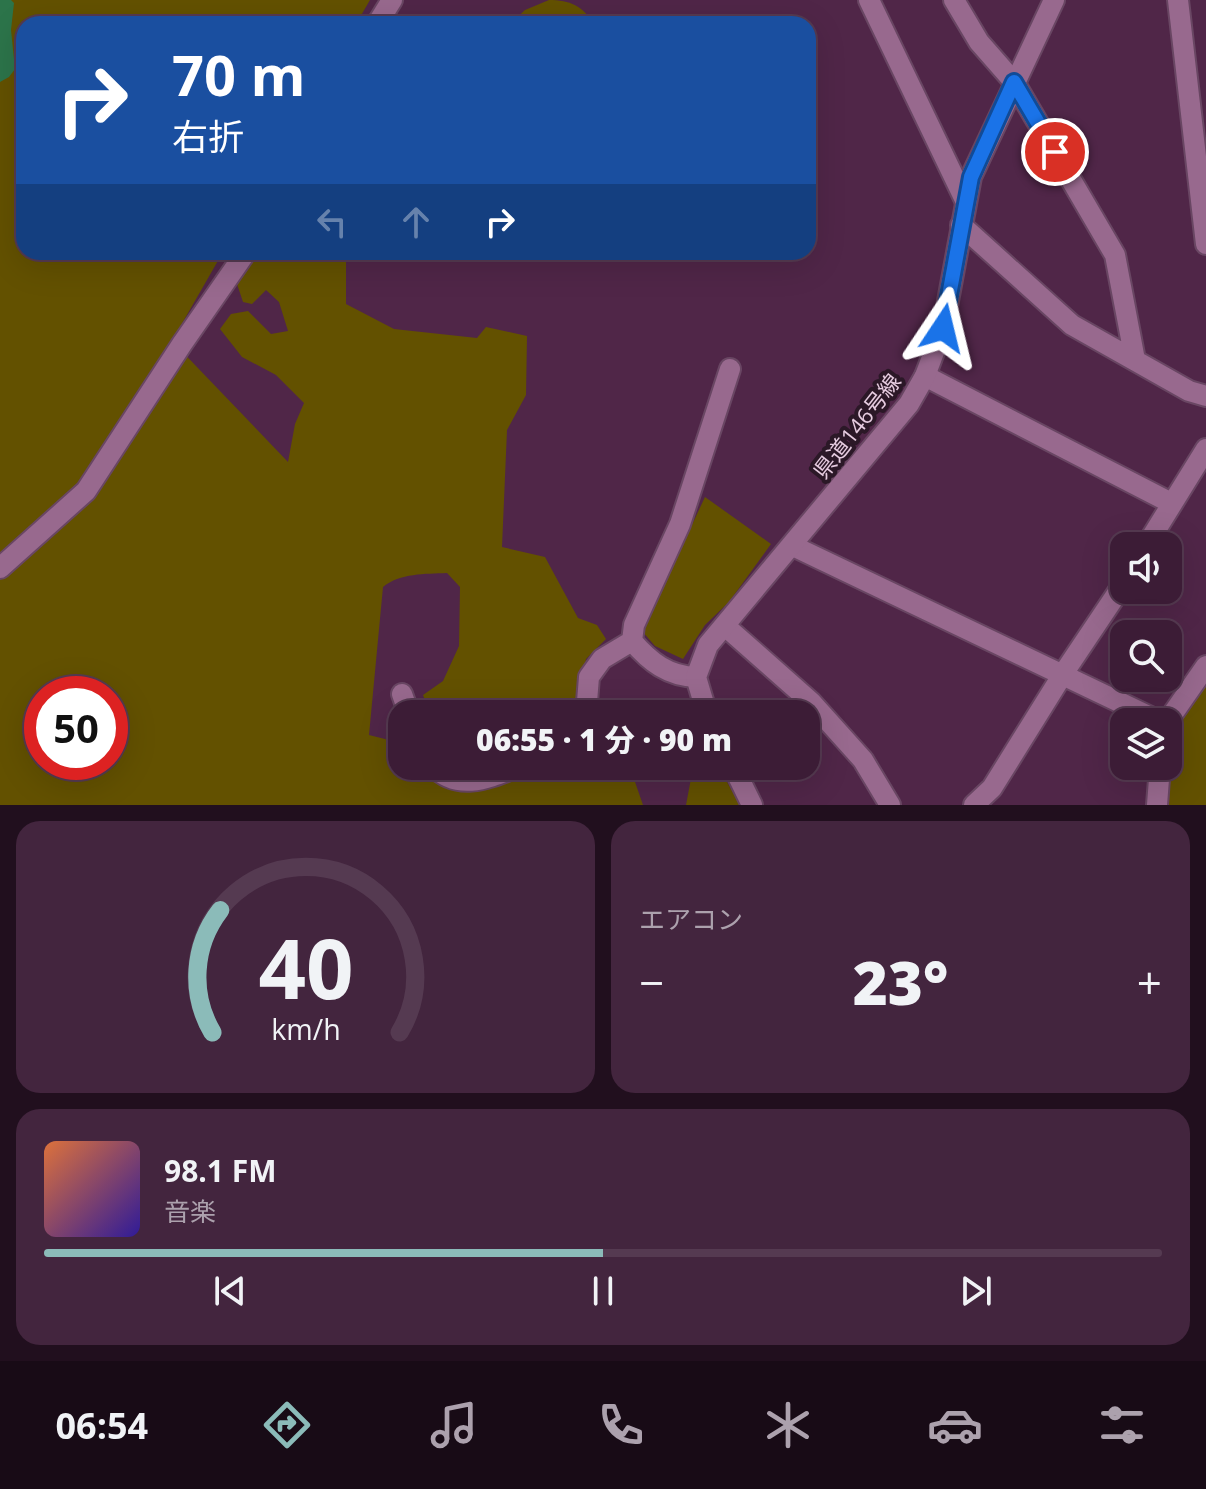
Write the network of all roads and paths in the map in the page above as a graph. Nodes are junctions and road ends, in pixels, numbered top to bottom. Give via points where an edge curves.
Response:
1 (869, 0) edge
2 (954, 0) edge
3 (1054, 0) edge
4 (1178, 0) edge
5 (1014, 82) junction
6 (965, 200) junction
7 (961, 225) junction
8 (1206, 244) edge
9 (240, 260) edge
10 (1135, 360) junction
11 (730, 369) dead end
12 (925, 376) junction
13 (1206, 396) edge
14 (1206, 449) edge
15 (1171, 503) junction
16 (1154, 532) edge
17 (793, 546) junction
18 (0, 568) edge
19 (1110, 604) edge
20 (725, 626) junction
21 (632, 641) junction
22 (1206, 666) edge
23 (1063, 674) junction
24 (696, 677) junction
25 (402, 694) dead end
26 (404, 700) edge
27 (587, 700) edge
28 (703, 700) edge
29 (1135, 708) edge
30 (1174, 708) edge
31 (454, 780) edge
32 (485, 780) edge
33 (740, 780) edge
34 (1159, 780) edge
35 (752, 805) edge
36 (890, 805) edge
37 (974, 805) edge
38 (1157, 805) edge

1 - 6 street
2 - 5 street via 979,42
3 - 5 street, 県道146号線
4 - 8 street
5 - 6 street, 県道146号線 via 980,153
5 - 10 street via 1115,255
6 - 7 street, 県道146号線
7 - 10 street via 1072,325
7 - 12 street, 県道146号線 via 943,328
9 - 18 street via 86,491
10 - 13 street
11 - 21 street via 680,524 634,625
12 - 15 street
12 - 17 street, 県道146号線 via 909,404
14 - 15 street
15 - 16 street
17 - 20 street, 県道146号線
17 - 23 street
19 - 23 street
20 - 24 street, 県道146号線 via 708,645
20 - 36 street via 811,702 863,760
21 - 24 street via 666,671
21 - 27 street via 602,659 589,677
22 - 30 street
23 - 29 street
23 - 37 street via 992,788
24 - 28 street
25 - 26 street
31 - 32 street
33 - 35 street
34 - 38 street

